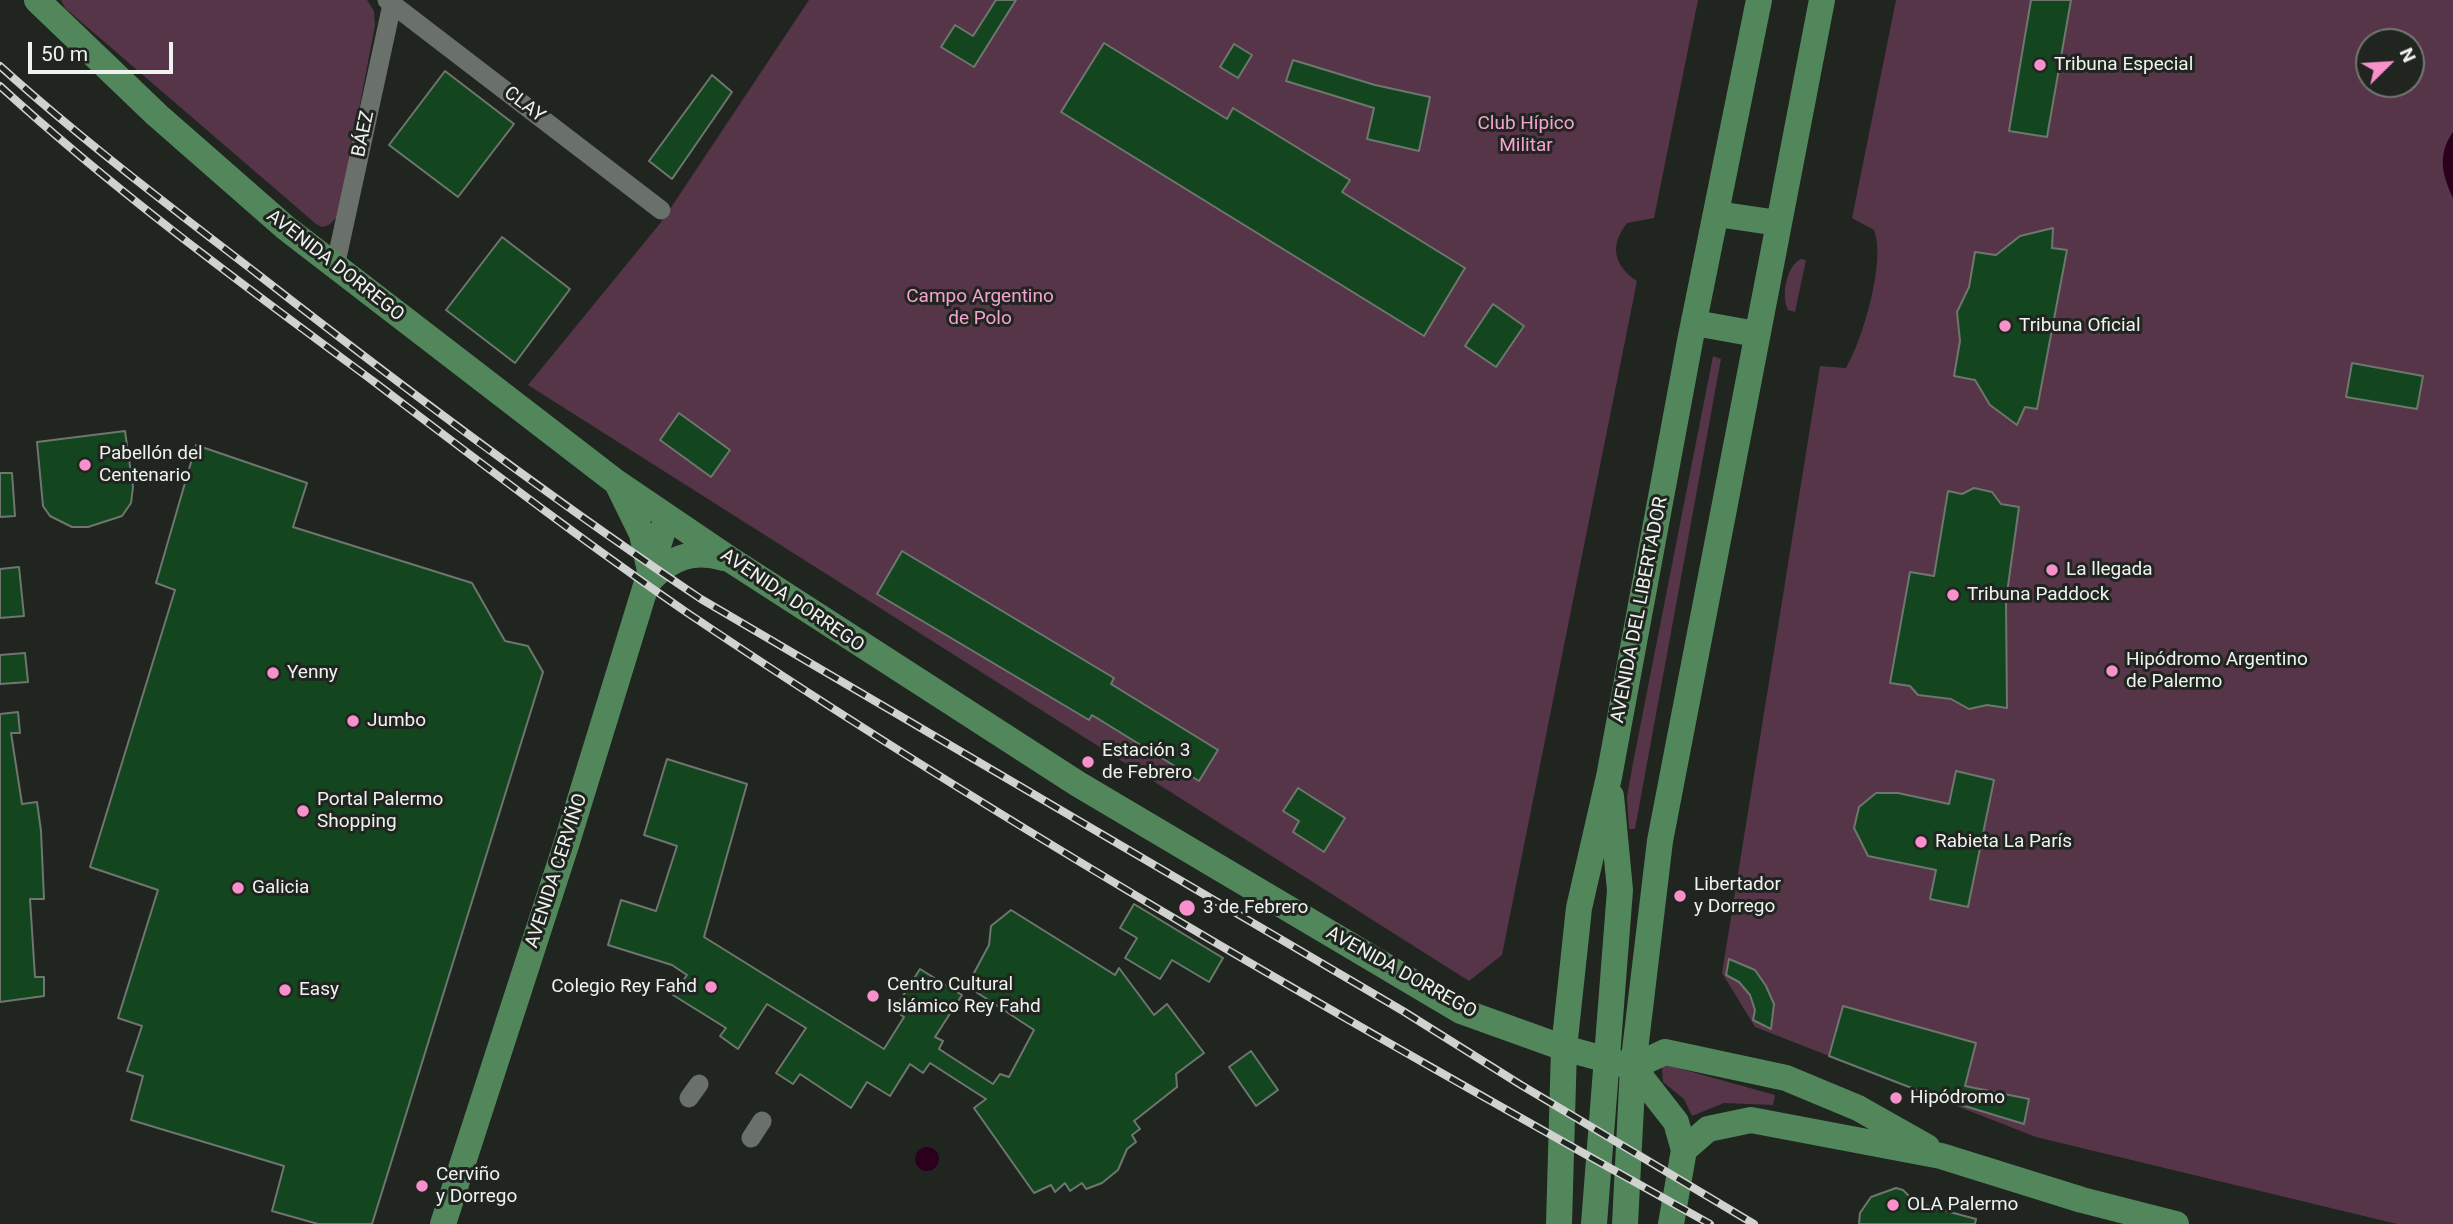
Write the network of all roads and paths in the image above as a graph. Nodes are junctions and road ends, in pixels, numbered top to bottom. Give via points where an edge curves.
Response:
1 (37, 0) edge
2 (57, 0) edge
3 (1759, 0) edge
4 (1822, 0) edge
5 (391, 1) edge
6 (68, 30) junction
7 (661, 210) dead end
8 (1717, 214) junction
9 (1778, 223) junction
10 (335, 267) junction
11 (1695, 323) junction
12 (1756, 334) junction
13 (615, 482) junction
14 (667, 517) junction
15 (731, 561) junction
16 (650, 580) junction
17 (1609, 776) junction
18 (1564, 1048) junction
19 (1605, 1059) junction
20 (1633, 1067) junction
21 (1684, 1150) junction
22 (1941, 1156) junction
23 (1622, 1221) edge
24 (443, 1224) edge
25 (1559, 1224) edge
26 (1594, 1224) edge
27 (1671, 1224) edge
28 (2176, 1224) edge

1 - 6 main road, AVENIDA DORREGO
2 - 6 street
3 - 8 main road, AVENIDA DEL LIBERTADOR
4 - 9 main road
5 - 7 street, CLAY
5 - 10 street, BÁEZ
6 - 10 main road, AVENIDA DORREGO via 229,180
8 - 9 main road
8 - 11 main road, AVENIDA DEL LIBERTADOR
9 - 12 main road
10 - 13 main road, AVENIDA DORREGO
11 - 12 main road
11 - 17 main road, AVENIDA DEL LIBERTADOR
12 - 20 main road via 1660,841
13 - 14 main road, AVENIDA DORREGO
13 - 16 main road via 642,534
14 - 15 main road, AVENIDA DORREGO
14 - 16 main road, AVENIDA CERVIÑO
15 - 16 main road via 711,554 690,555 661,568
15 - 18 main road, AVENIDA DORREGO via 1078,784 1461,1011
16 - 24 main road, AVENIDA CERVIÑO
17 - 18 main road, AVENIDA DEL LIBERTADOR via 1579,908
17 - 19 main road via 1620,890
18 - 19 main road, AVENIDA DORREGO
18 - 25 main road, AVENIDA DEL LIBERTADOR
19 - 20 main road, AVENIDA DORREGO
19 - 26 main road
20 - 21 main road via 1676,1122
20 - 22 main road via 1665,1052 1786,1078 1858,1108
20 - 23 main road
21 - 22 main road via 1708,1129 1751,1120
21 - 27 main road
22 - 28 main road

